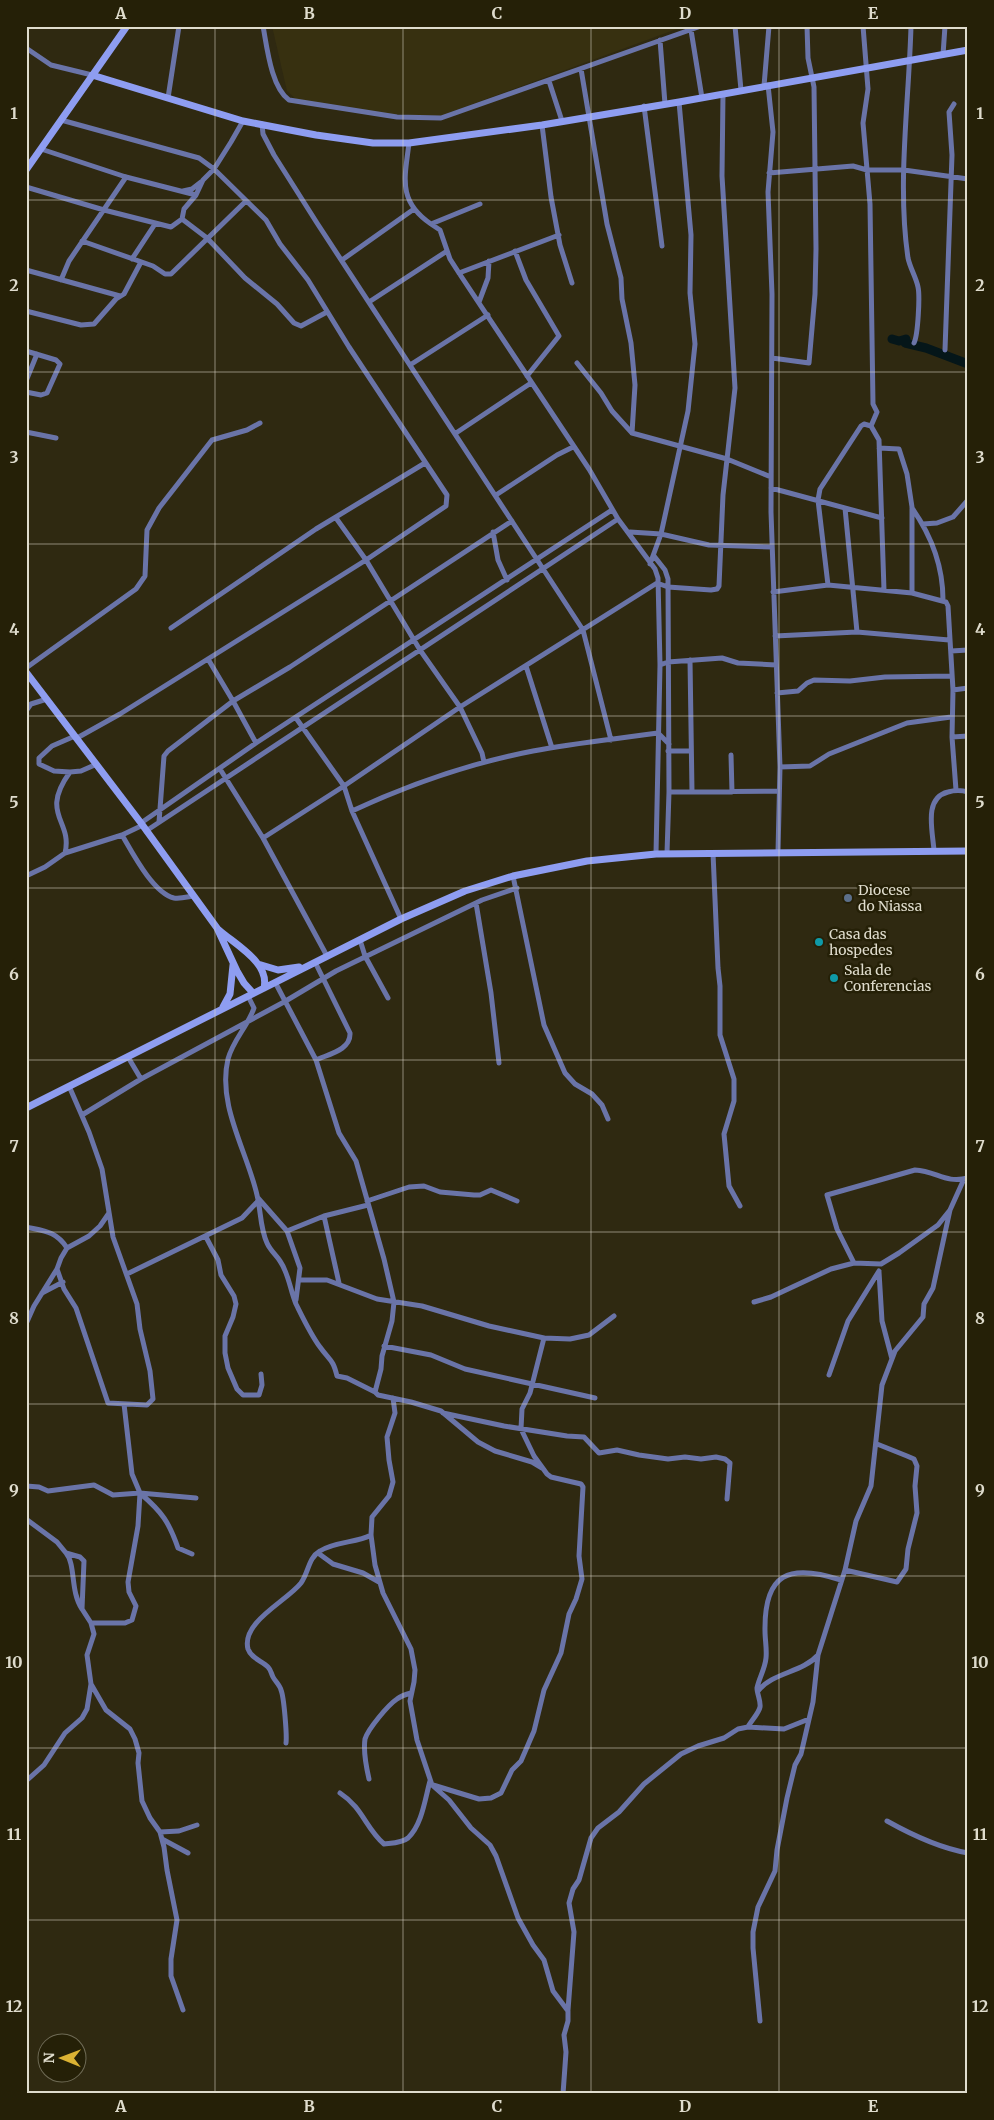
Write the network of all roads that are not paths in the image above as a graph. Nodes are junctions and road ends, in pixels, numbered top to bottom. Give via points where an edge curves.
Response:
1 (127, 26) edge
2 (179, 26) edge
3 (262, 26) edge
4 (701, 26) edge
5 (735, 26) edge
6 (769, 26) edge
7 (807, 26) edge
8 (863, 26) edge
9 (911, 26) edge
10 (945, 26) edge
11 (691, 30) junction
12 (660, 40) junction
13 (26, 48) edge
14 (968, 50) edge
15 (943, 55) junction
16 (910, 61) junction
17 (866, 68) junction
18 (581, 69) junction
19 (92, 75) junction
20 (813, 78) junction
21 (549, 81) junction
22 (766, 86) junction
23 (741, 90) junction
24 (724, 94) junction
25 (168, 98) junction
26 (702, 98) junction
27 (679, 102) junction
28 (665, 104) junction
29 (954, 104) dead end
30 (644, 106) junction
31 (590, 116) junction
32 (61, 120) junction
33 (243, 121) junction
34 (562, 121) junction
35 (262, 124) junction
36 (542, 125) junction
37 (409, 143) junction
38 (41, 149) junction
39 (214, 169) junction
40 (815, 169) junction
41 (26, 170) edge
42 (867, 170) junction
43 (904, 170) junction
44 (769, 173) junction
45 (126, 177) junction
46 (952, 177) junction
47 (968, 179) edge
48 (203, 180) junction
49 (26, 187) edge
50 (182, 192) junction
51 (196, 195) junction
52 (246, 201) junction
53 (480, 204) dead end
54 (414, 209) junction
55 (104, 210) junction
56 (182, 219) junction
57 (155, 224) junction
58 (430, 224) junction
59 (559, 235) junction
60 (207, 238) junction
61 (82, 241) junction
62 (662, 246) dead end
63 (447, 251) junction
64 (515, 251) junction
65 (132, 259) junction
66 (342, 260) junction
67 (489, 261) junction
68 (141, 262) junction
69 (26, 270) edge
70 (459, 273) junction
71 (61, 280) junction
72 (572, 283) dead end
73 (120, 296) junction
74 (369, 302) junction
75 (479, 302) junction
76 (26, 311) edge
77 (327, 312) junction
78 (488, 315) junction
79 (914, 343) dead end
80 (945, 350) dead end
81 (26, 351) edge
82 (37, 354) junction
83 (772, 358) junction
84 (577, 362) dead end
85 (410, 365) junction
86 (527, 376) junction
87 (26, 381) edge
88 (531, 383) junction
89 (26, 392) edge
90 (260, 423) dead end
91 (870, 426) junction
92 (26, 432) edge
93 (456, 433) junction
94 (632, 433) junction
95 (56, 438) dead end
96 (680, 446) junction
97 (573, 448) junction
98 (879, 448) junction
99 (727, 459) junction
100 (425, 464) junction
101 (771, 477) junction
102 (771, 488) junction
103 (496, 495) junction
104 (818, 500) junction
105 (968, 500) edge
106 (845, 508) junction
107 (912, 508) junction
108 (612, 510) junction
109 (336, 518) junction
110 (882, 518) junction
111 (618, 519) junction
112 (512, 520) junction
113 (923, 524) junction
114 (493, 532) junction
115 (629, 532) junction
116 (661, 534) junction
117 (721, 546) junction
118 (772, 547) junction
119 (654, 556) junction
120 (538, 559) junction
121 (366, 560) junction
122 (650, 564) junction
123 (545, 569) junction
124 (507, 580) junction
125 (657, 583) junction
126 (828, 586) junction
127 (668, 587) junction
128 (852, 589) junction
129 (884, 590) junction
130 (773, 592) junction
131 (912, 593) junction
132 (391, 600) junction
133 (943, 600) junction
134 (470, 604) junction
135 (476, 612) junction
136 (170, 628) dead end
137 (583, 630) junction
138 (857, 632) junction
139 (774, 636) junction
140 (949, 640) junction
141 (414, 641) junction
142 (420, 650) junction
143 (968, 650) edge
144 (951, 651) junction
145 (208, 658) junction
146 (690, 660) junction
147 (668, 662) junction
148 (660, 665) junction
149 (776, 665) junction
150 (526, 666) junction
151 (26, 668) edge
152 (26, 672) edge
153 (952, 676) junction
154 (968, 688) edge
155 (953, 690) junction
156 (777, 694) junction
157 (47, 698) junction
158 (232, 701) junction
159 (460, 707) junction
160 (26, 710) edge
161 (951, 717) junction
162 (296, 718) junction
163 (302, 728) junction
164 (658, 733) junction
165 (968, 736) edge
166 (76, 737) junction
167 (952, 737) junction
168 (611, 740) junction
169 (256, 744) junction
170 (668, 744) junction
171 (552, 748) junction
172 (668, 751) junction
173 (690, 751) junction
174 (732, 755) dead end
175 (484, 762) junction
176 (97, 764) junction
177 (780, 767) junction
178 (220, 769) junction
179 (70, 772) junction
180 (226, 778) junction
181 (344, 786) junction
182 (956, 790) junction
183 (779, 791) junction
184 (669, 792) junction
185 (692, 792) junction
186 (732, 792) junction
187 (968, 792) edge
188 (160, 810) junction
189 (352, 811) junction
190 (159, 822) junction
191 (143, 826) junction
192 (122, 835) junction
193 (263, 838) junction
194 (934, 851) junction
195 (968, 851) edge
196 (778, 852) junction
197 (65, 853) junction
198 (667, 853) junction
199 (713, 853) junction
200 (656, 854) junction
201 (26, 876) edge
202 (513, 876) junction
203 (517, 888) junction
204 (193, 896) junction
205 (476, 903) junction
206 (401, 919) junction
207 (217, 928) junction
208 (360, 940) junction
209 (327, 956) junction
210 (364, 956) junction
211 (233, 962) junction
212 (312, 963) junction
213 (258, 964) junction
214 (325, 979) junction
215 (275, 982) junction
216 (264, 988) junction
217 (251, 994) junction
218 (388, 998) dead end
219 (284, 1002) junction
220 (221, 1009) junction
221 (248, 1021) junction
222 (128, 1057) junction
223 (316, 1060) junction
224 (499, 1063) dead end
225 (140, 1079) junction
226 (69, 1086) junction
227 (26, 1108) edge
228 (82, 1115) junction
229 (608, 1119) dead end
230 (966, 1179) edge
231 (258, 1199) junction
232 (517, 1201) dead end
233 (368, 1203) junction
234 (740, 1206) dead end
235 (950, 1210) junction
236 (109, 1213) junction
237 (324, 1216) junction
238 (26, 1227) edge
239 (287, 1231) junction
240 (206, 1237) junction
241 (67, 1248) junction
242 (854, 1264) junction
243 (881, 1264) junction
244 (57, 1269) junction
245 (879, 1271) junction
246 (127, 1274) junction
247 (300, 1280) junction
248 (63, 1282) junction
249 (339, 1284) junction
250 (42, 1293) junction
251 (394, 1302) junction
252 (754, 1302) dead end
253 (296, 1303) junction
254 (614, 1316) dead end
255 (27, 1322) edge
256 (544, 1338) junction
257 (384, 1346) junction
258 (892, 1360) junction
259 (261, 1374) dead end
260 (829, 1375) dead end
261 (532, 1384) junction
262 (375, 1392) junction
263 (393, 1398) junction
264 (595, 1398) dead end
265 (124, 1404) junction
266 (443, 1413) junction
267 (521, 1428) junction
268 (877, 1444) junction
269 (542, 1468) junction
270 (26, 1486) edge
271 (140, 1494) junction
272 (196, 1498) dead end
273 (726, 1499) dead end
274 (26, 1520) edge
275 (371, 1535) junction
276 (66, 1552) junction
277 (318, 1552) junction
278 (192, 1554) dead end
279 (845, 1570) junction
280 (841, 1580) junction
281 (380, 1583) junction
282 (82, 1609) junction
283 (91, 1623) junction
284 (818, 1655) junction
285 (91, 1684) junction
286 (758, 1692) junction
287 (411, 1693) junction
288 (809, 1719) junction
289 (748, 1727) junction
290 (286, 1743) dead end
291 (369, 1778) dead end
292 (26, 1780) edge
293 (431, 1783) junction
294 (340, 1793) dead end
295 (887, 1821) dead end
296 (197, 1825) dead end
297 (160, 1832) junction
298 (162, 1838) junction
299 (188, 1853) dead end
300 (968, 1853) edge
301 (183, 2010) dead end
302 (568, 2011) junction
303 (760, 2021) dead end
304 (563, 2094) edge

1 - 19 street
2 - 25 street
3 - 21 street via 279,88 284,96 296,102 397,117 441,118
4 - 11 street
5 - 23 street
6 - 22 street
7 - 20 street via 808,58
8 - 17 street
9 - 16 street
10 - 15 street
11 - 12 street
11 - 26 street
12 - 18 street
12 - 28 street
13 - 19 street via 51,66
14 - 15 street
15 - 16 street
16 - 17 street
16 - 43 street
17 - 20 street
17 - 42 street via 868,89 863,123
18 - 21 street
18 - 31 street
19 - 25 street
19 - 32 street
20 - 22 street
20 - 40 street
21 - 34 street
22 - 23 street
22 - 44 street via 773,132
23 - 24 street
24 - 26 street
24 - 99 street via 722,176 735,388
25 - 33 street
26 - 27 street
27 - 28 street
27 - 96 street via 691,235 690,293 696,344
28 - 30 street
29 - 46 street via 949,112
30 - 31 street
30 - 62 street
31 - 34 street
31 - 94 street via 632,351 635,385
32 - 38 street
32 - 39 street via 199,158
33 - 35 street
33 - 39 street
34 - 36 street
35 - 37 street via 374,143
35 - 66 street via 274,155
36 - 37 street
36 - 59 street
37 - 54 street via 404,183
38 - 41 street
38 - 45 street
39 - 48 street
39 - 52 street
40 - 42 street via 853,166
40 - 44 street
40 - 83 street via 816,276 809,363
42 - 43 street
42 - 91 street via 873,404 877,412
43 - 46 street
43 - 79 street via 908,258 918,287 918,335
44 - 83 street
45 - 50 street
45 - 55 street
46 - 47 street
46 - 80 street
48 - 50 street
48 - 51 street
49 - 55 street
50 - 51 street
51 - 56 street via 184,209
52 - 60 street
52 - 77 street via 266,220
53 - 58 street
54 - 58 street
54 - 66 street
55 - 57 street
55 - 61 street
56 - 57 street via 171,227
56 - 60 street
57 - 65 street
58 - 63 street via 440,230
59 - 64 street
59 - 72 street
60 - 68 street via 171,274
60 - 77 street via 294,322 301,326
61 - 65 street
61 - 71 street
63 - 70 street
63 - 74 street
64 - 67 street
64 - 86 street via 526,280 559,336
65 - 68 street
66 - 74 street
67 - 70 street
67 - 75 street via 488,278
68 - 73 street
69 - 71 street
70 - 75 street
71 - 73 street
73 - 76 street via 94,324 88,326
74 - 85 street
75 - 78 street
77 - 100 street
78 - 85 street
78 - 86 street
81 - 82 street
82 - 87 street
82 - 89 street via 56,360 60,364 59,369 47,393
83 - 101 street
84 - 94 street
85 - 93 street
86 - 88 street
88 - 93 street
88 - 97 street
90 - 151 street via 212,440 159,508 147,530 145,576 136,589
91 - 98 street via 879,440
91 - 104 street via 861,426 849,443 820,488
92 - 95 street
93 - 103 street
94 - 96 street
96 - 99 street
96 - 116 street
97 - 103 street
97 - 108 street
98 - 107 street via 899,449
98 - 110 street
99 - 101 street
99 - 117 street
100 - 109 street
100 - 121 street via 447,495 446,506
101 - 102 street
102 - 104 street
102 - 118 street
103 - 112 street
104 - 106 street
104 - 126 street
105 - 113 street via 953,517
106 - 110 street
106 - 128 street
107 - 113 street
107 - 131 street
108 - 111 street
108 - 120 street
109 - 121 street
109 - 136 street
110 - 129 street
111 - 115 street
111 - 123 street
112 - 114 street
112 - 120 street
113 - 133 street via 941,573
114 - 124 street via 498,560
114 - 132 street
115 - 116 street
115 - 122 street
116 - 117 street
116 - 119 street
117 - 118 street
117 - 127 street via 719,586 716,589
118 - 130 street
119 - 122 street
119 - 127 street via 665,570
120 - 123 street
120 - 124 street
121 - 132 street
121 - 145 street
122 - 125 street via 655,569
123 - 135 street
123 - 137 street
124 - 134 street
125 - 127 street
125 - 137 street
125 - 148 street
126 - 128 street
126 - 130 street
127 - 147 street
128 - 129 street
128 - 138 street
129 - 131 street
130 - 139 street
131 - 133 street
132 - 141 street
132 - 158 street
133 - 140 street via 948,606
134 - 135 street
134 - 141 street
135 - 142 street
137 - 150 street
137 - 168 street
138 - 139 street
138 - 140 street
139 - 149 street
140 - 144 street
141 - 142 street
141 - 162 street
142 - 159 street
142 - 163 street
143 - 144 street
144 - 153 street
145 - 158 street
145 - 166 street via 120,714
146 - 147 street
146 - 149 street via 722,658 738,663
146 - 173 street
147 - 148 street
147 - 170 street
148 - 164 street
149 - 156 street
150 - 159 street
150 - 171 street
152 - 157 street
153 - 155 street
153 - 156 street via 814,680 798,690
154 - 155 street
155 - 161 street
156 - 177 street
157 - 160 street via 37,700
157 - 166 street
158 - 169 street
158 - 188 street via 164,756
159 - 175 street
159 - 181 street
161 - 167 street
161 - 177 street via 907,723 829,754 810,766
162 - 163 street
162 - 169 street
163 - 180 street
163 - 181 street
164 - 168 street
164 - 170 street
164 - 200 street
165 - 167 street
166 - 176 street
166 - 179 street via 52,746 39,758 40,764 46,768
167 - 182 street
168 - 171 street
169 - 178 street
170 - 172 street
171 - 175 street
172 - 173 street
172 - 184 street
173 - 185 street
174 - 186 street
175 - 189 street via 394,792
176 - 179 street
176 - 191 street
177 - 183 street
178 - 180 street
178 - 188 street
179 - 197 street via 61,785 56,802 67,846
180 - 190 street
180 - 193 street
181 - 189 street
181 - 193 street
182 - 187 street
182 - 194 street via 936,798 933,805
183 - 186 street
183 - 196 street
184 - 185 street
184 - 198 street
185 - 186 street
188 - 190 street
188 - 191 street
189 - 206 street
190 - 191 street
191 - 192 street
191 - 204 street
192 - 197 street
192 - 204 street via 151,881 172,898
193 - 209 street
194 - 195 street
194 - 196 street
196 - 199 street
197 - 201 street
198 - 199 street
198 - 200 street
199 - 234 street via 720,1035 734,1079 734,1101 724,1134 729,1186
200 - 202 street via 588,861
202 - 203 street
202 - 206 street via 465,891
203 - 205 street
203 - 229 street via 547,1033 565,1073 575,1084 592,1094
204 - 207 street
205 - 210 street
205 - 224 street
206 - 208 street
207 - 211 street
207 - 213 street
208 - 209 street
208 - 210 street
209 - 212 street
210 - 214 street
210 - 218 street
211 - 217 street
211 - 220 street via 230,994
212 - 213 street via 278,970
212 - 214 street
212 - 215 street
213 - 216 street via 264,975
214 - 219 street
214 - 223 street via 351,1039 346,1046
215 - 216 street
215 - 219 street
216 - 217 street
217 - 220 street
217 - 221 street via 254,1008
219 - 221 street
219 - 223 street
220 - 222 street
221 - 225 street
221 - 231 street via 228,1059 227,1099
222 - 225 street
222 - 226 street
223 - 233 street via 339,1133 356,1161
225 - 228 street
226 - 227 street
226 - 228 street
228 - 236 street via 102,1169
230 - 235 street
230 - 242 street via 949,1180 925,1170 915,1170 827,1195 837,1228
231 - 239 street
231 - 240 street via 242,1218
231 - 253 street via 267,1245 280,1262
232 - 233 street via 491,1190 474,1195 440,1192 421,1186 400,1189
233 - 237 street
233 - 251 street
235 - 243 street via 931,1230
235 - 258 street via 933,1288 924,1304 923,1317 900,1343
236 - 241 street via 89,1236
236 - 246 street via 113,1238
237 - 239 street
237 - 249 street
238 - 241 street via 54,1233
239 - 247 street via 300,1268
240 - 246 street
240 - 259 street via 218,1260 221,1275 234,1296 234,1310 225,1336 228,1368 243,1395 260,1394
241 - 244 street
242 - 243 street
242 - 252 street via 831,1269
243 - 245 street
244 - 248 street
244 - 250 street
245 - 258 street via 882,1321
245 - 260 street via 853,1310
246 - 265 street via 137,1304 153,1399 147,1405
247 - 249 street via 322,1279
247 - 253 street
248 - 250 street
248 - 265 street via 76,1308 108,1403
249 - 251 street
250 - 255 street
251 - 256 street via 422,1306
251 - 257 street
253 - 262 street via 320,1346 336,1366 337,1376
254 - 256 street via 589,1336
256 - 261 street
257 - 261 street via 431,1355 465,1369
257 - 262 street
258 - 268 street via 882,1385
261 - 264 street
261 - 267 street via 522,1409
262 - 263 street
263 - 266 street
263 - 275 street via 395,1413 388,1437 393,1482 389,1496 372,1517
265 - 271 street via 132,1474
266 - 267 street
266 - 269 street via 478,1442
267 - 269 street
267 - 273 street via 584,1437 599,1453 617,1450 668,1459 725,1459 731,1466
268 - 279 street via 871,1486 856,1521
268 - 279 street via 914,1459 917,1466 917,1513 906,1569 897,1582
269 - 293 street via 551,1477 583,1487 579,1556 582,1579 569,1614 557,1666 544,1690 534,1731 501,1793 479,1799
270 - 271 street via 39,1486 48,1491 94,1485 113,1495
271 - 272 street
271 - 278 street via 170,1524 178,1548
271 - 283 street via 128,1582 135,1613 132,1620 125,1623
274 - 276 street
275 - 277 street
275 - 281 street
276 - 282 street via 70,1559 74,1593
276 - 282 street via 84,1562
277 - 281 street via 333,1564 363,1573
277 - 290 street via 311,1559 300,1584 263,1615 250,1632 248,1641 248,1649 270,1668 281,1689
279 - 280 street
280 - 284 street
280 - 286 street via 821,1573 795,1572 773,1586 768,1598 766,1658
281 - 287 street via 395,1621 411,1649 415,1670
282 - 283 street
283 - 285 street via 94,1634 87,1655
284 - 286 street via 812,1662 764,1683
284 - 288 street
285 - 292 street via 87,1709 82,1718 65,1733 44,1765
285 - 297 street via 106,1710 130,1729 135,1739 142,1800
286 - 289 street via 760,1708
287 - 291 street via 391,1704 368,1732 365,1754
287 - 293 street via 417,1740
288 - 289 street via 784,1729
288 - 303 street via 787,1798 774,1871 758,1907 753,1932
289 - 302 street via 681,1754 644,1784 591,1838 579,1880 568,1903 574,1932
293 - 294 street via 414,1828 407,1838 396,1843 384,1844 377,1838 359,1809
293 - 302 street via 490,1845 518,1918 532,1946 544,1960 553,1991
295 - 300 street via 919,1838 955,1852
296 - 297 street via 179,1831
297 - 298 street
298 - 299 street
298 - 301 street via 177,1920 171,1976
302 - 304 street via 564,2035

